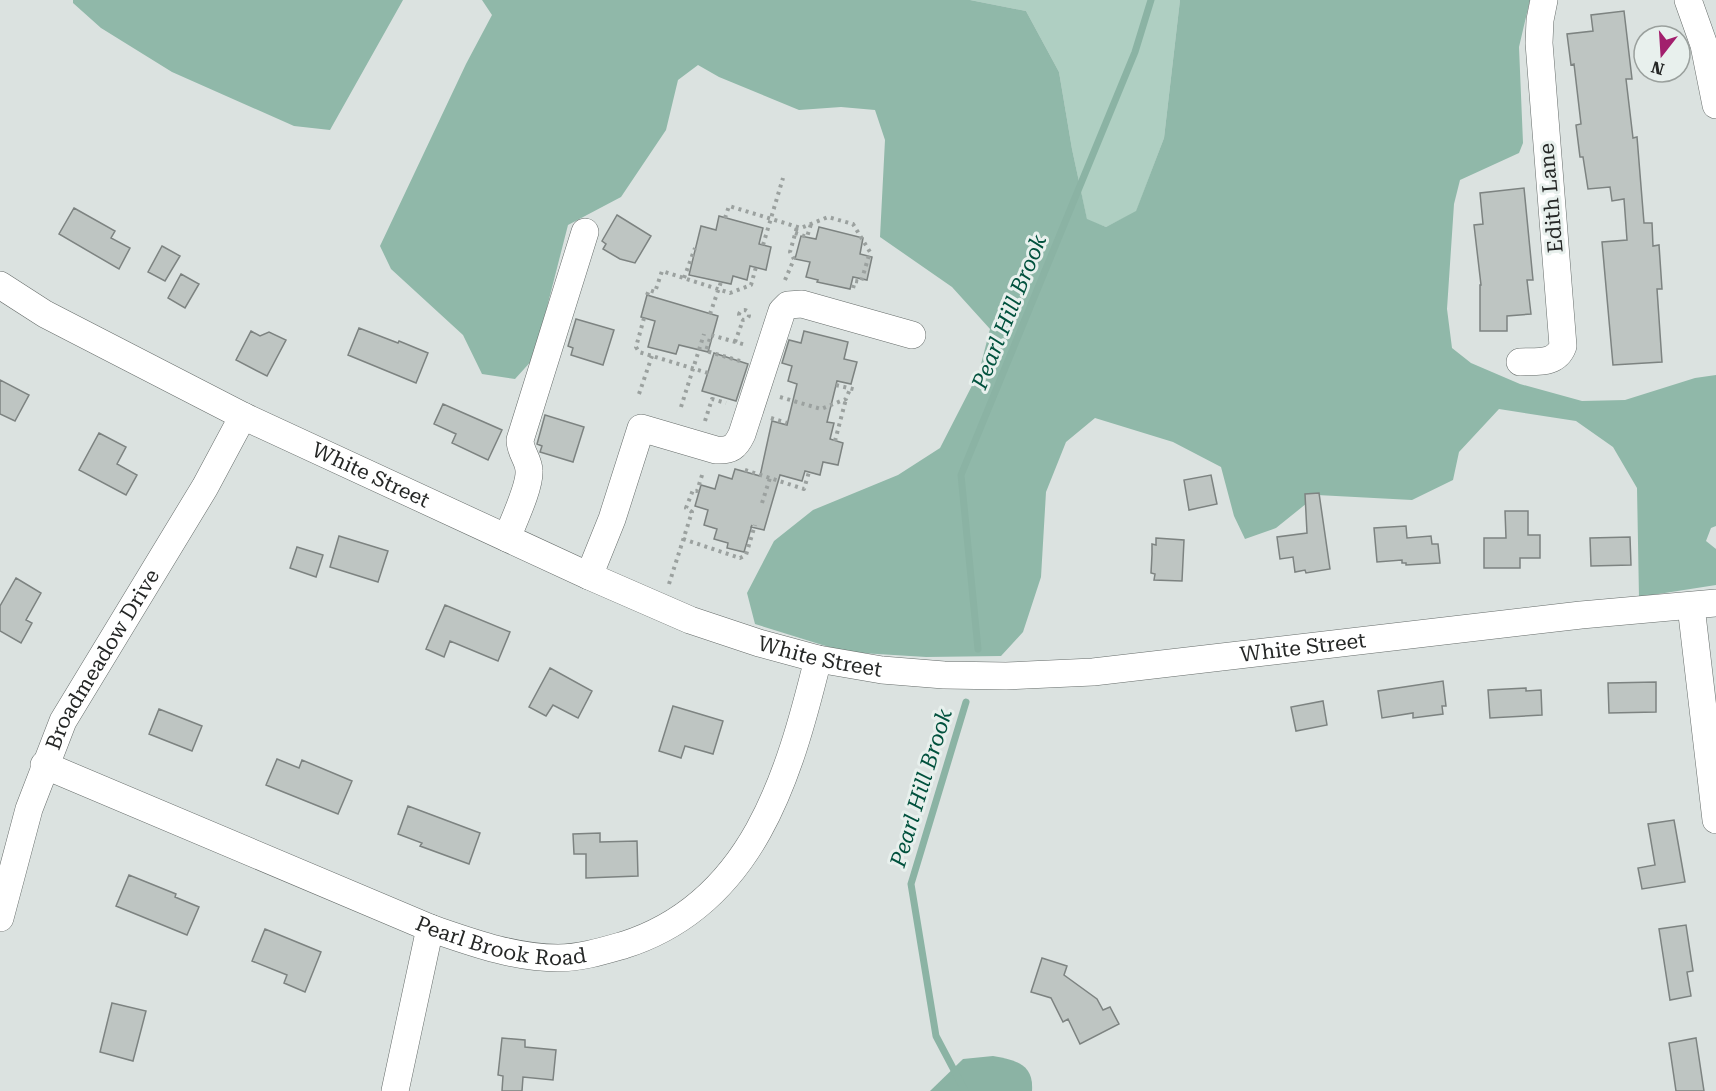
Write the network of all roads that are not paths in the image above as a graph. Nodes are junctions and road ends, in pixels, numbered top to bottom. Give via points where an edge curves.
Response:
1 (1545, 0) edge
2 (1688, 0) edge
3 (1710, 44) edge
4 (1716, 105) edge
5 (585, 232) dead end
6 (0, 285) edge
7 (912, 335) dead end
8 (1520, 362) dead end
9 (243, 416) junction
10 (507, 538) junction
11 (589, 576) junction
12 (1704, 604) edge
13 (818, 659) junction
14 (44, 765) junction
15 (1716, 820) edge
16 (0, 918) edge
17 (430, 928) junction
18 (395, 1091) edge

1 - 8 street, Edith Lane via 1539,43 1563,346 1551,360
2 - 3 street
3 - 4 street
5 - 10 street via 520,440 529,481
6 - 9 street, White Street via 45,314
7 - 11 street via 802,304 788,305 780,317 742,434 732,449 725,451 641,428
9 - 10 street, White Street
9 - 14 street, Broadmeadow Drive via 205,487 63,721
10 - 11 street, White Street
11 - 13 street, White Street via 690,620
12 - 13 street, White Street via 1093,672 944,675
12 - 15 street
13 - 17 street, Pearl Brook Road via 783,780 763,823 738,863 709,898 670,926 599,953 558,958 523,955
14 - 16 street, Broadmeadow Drive
14 - 17 street, Pearl Brook Road
17 - 18 street

